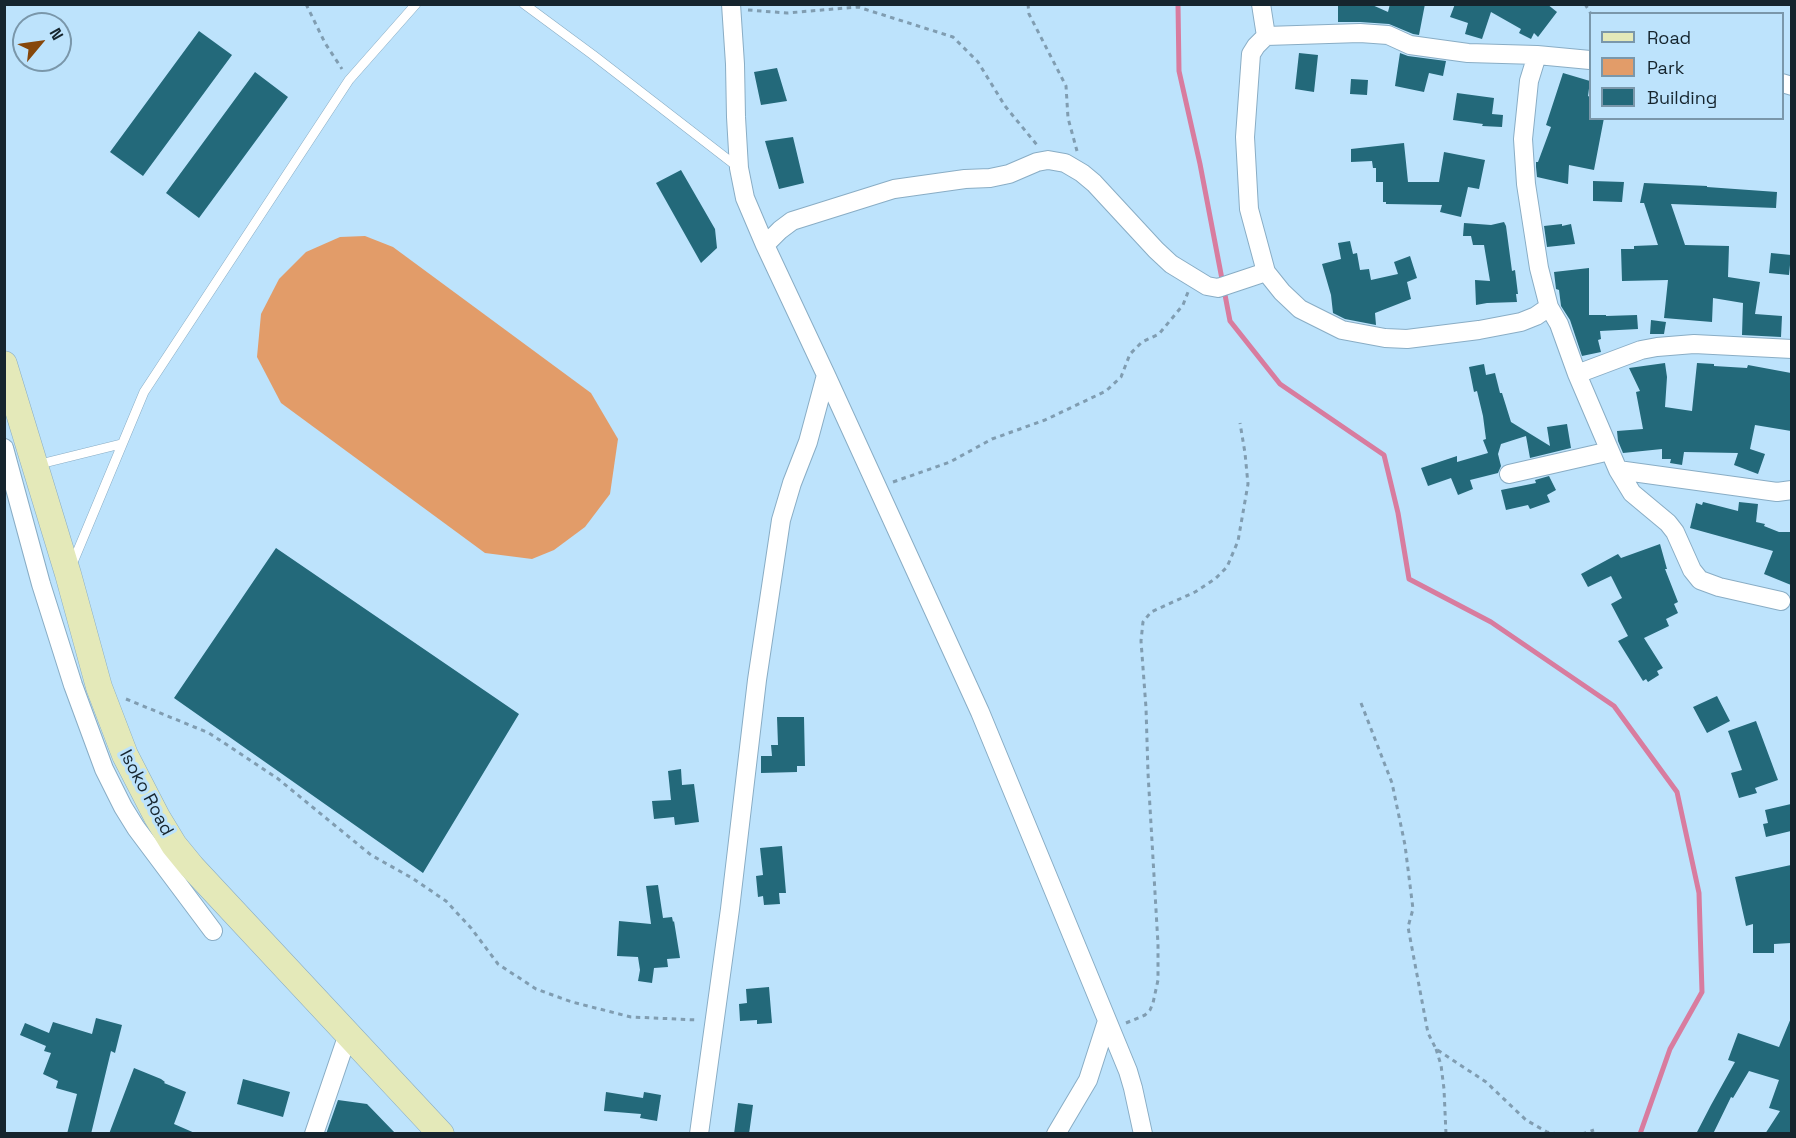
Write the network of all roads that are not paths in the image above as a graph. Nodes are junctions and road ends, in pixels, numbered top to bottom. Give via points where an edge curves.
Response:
1 (416, 4) edge
2 (524, 4) edge
3 (1261, 4) edge
4 (731, 7) edge
5 (1266, 36) junction
6 (1537, 56) junction
7 (1589, 60) edge
8 (739, 168) junction
9 (765, 245) junction
10 (1266, 272) junction
11 (1549, 307) junction
12 (1791, 349) edge
13 (4, 364) edge
14 (1577, 374) junction
15 (826, 375) junction
16 (121, 444) junction
17 (4, 448) edge
18 (1610, 451) junction
19 (36, 465) junction
20 (1618, 470) junction
21 (1509, 474) dead end
22 (1791, 490) edge
23 (68, 574) junction
24 (1781, 601) dead end
25 (213, 932) dead end
26 (1108, 1026) junction
27 (348, 1034) junction
28 (314, 1134) edge
29 (441, 1134) edge
30 (699, 1134) edge
31 (1056, 1134) edge
32 (1143, 1134) edge

1 - 16 lane via 349,80 144,392
2 - 8 lane
3 - 5 street
4 - 8 street
5 - 6 street via 1388,35 1410,45
5 - 10 street via 1251,54 1245,137 1250,209
6 - 7 street
6 - 11 street via 1525,106 1524,162 1539,268
8 - 9 street via 745,198
9 - 10 street via 792,221 894,189 990,178 1048,160 1065,163 1082,173 1171,264 1207,286 1218,288
9 - 15 street
10 - 11 street via 1300,309 1342,330 1385,338 1430,338 1479,330 1521,322
11 - 14 street
12 - 14 street via 1694,344 1657,347
13 - 19 street, Isoko Road
14 - 18 street
15 - 26 street via 980,712
15 - 30 street via 782,520 756,680
16 - 19 lane
16 - 23 lane
17 - 25 street via 41,584 104,769 136,828
18 - 20 street
18 - 21 street
19 - 23 street, Isoko Road
20 - 22 street via 1778,492
20 - 24 street via 1632,493 1668,523 1700,580
23 - 27 street, Isoko Road via 99,687 133,774 174,845
26 - 31 street via 1088,1080
26 - 32 street via 1133,1088
27 - 28 street
27 - 29 street, Isoko Road

